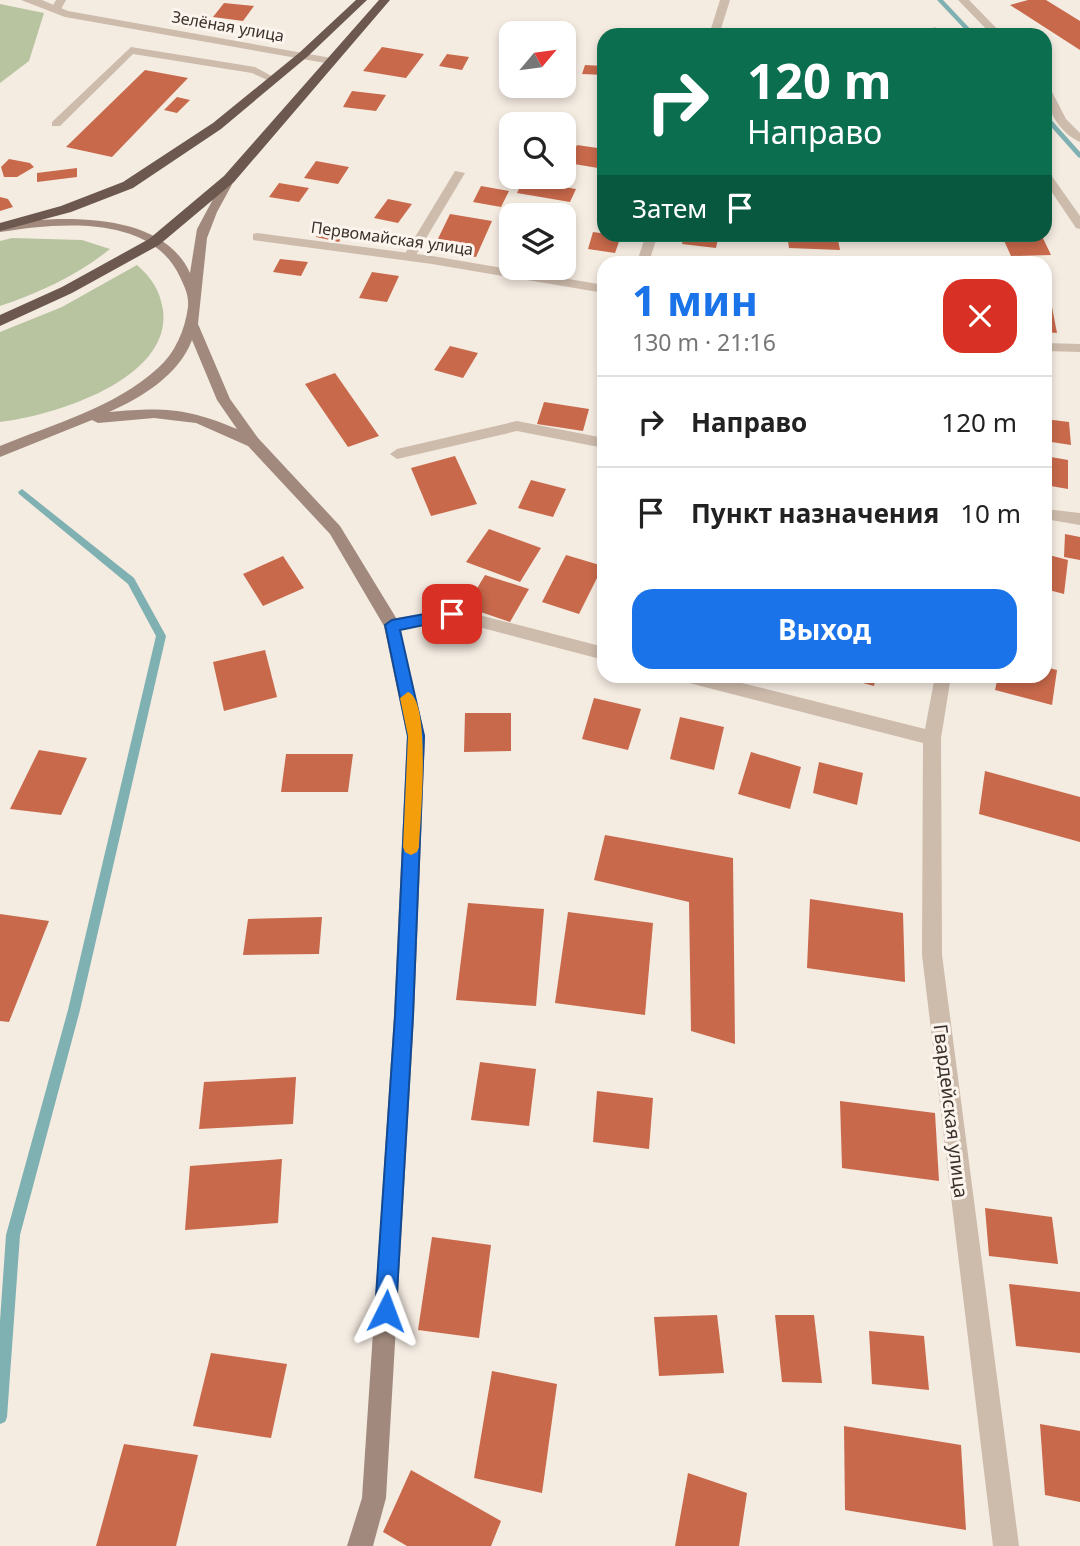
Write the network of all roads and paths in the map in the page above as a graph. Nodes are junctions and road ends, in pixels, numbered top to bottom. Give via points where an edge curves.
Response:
1 (26, 0) edge
2 (362, 0) edge
3 (385, 0) edge
4 (725, 0) edge
5 (963, 0) edge
6 (61, 8) edge
7 (716, 28) edge
8 (991, 28) edge
9 (303, 55) junction
10 (331, 61) junction
11 (272, 79) junction
12 (1052, 101) edge
13 (56, 124) dead end
14 (1080, 139) edge
15 (459, 173) dead end
16 (229, 179) junction
17 (1052, 184) edge
18 (1080, 225) edge
19 (0, 228) edge
20 (257, 237) dead end
21 (154, 242) junction
22 (409, 257) junction
23 (597, 288) edge
24 (195, 300) junction
25 (0, 321) edge
26 (192, 325) junction
27 (1052, 347) edge
28 (1080, 348) edge
29 (87, 418) junction
30 (41, 433) junction
31 (0, 439) edge
32 (253, 442) junction
33 (597, 442) edge
34 (0, 452) edge
35 (397, 454) dead end
36 (1052, 515) edge
37 (1080, 519) edge
38 (392, 625) junction
39 (597, 651) edge
40 (716, 683) edge
41 (942, 683) edge
42 (932, 738) junction
43 (360, 1546) edge
44 (1006, 1546) edge

1 - 6 street, Зелёная улица
2 - 9 highway
3 - 10 highway
4 - 7 street
5 - 8 street
6 - 9 street, Зелёная улица
9 - 10 street, Зелёная улица
9 - 11 highway
10 - 16 highway
11 - 13 street via 256,71 131,50
11 - 19 highway via 217,126 128,185
12 - 14 street
15 - 22 street
16 - 21 highway
16 - 24 main road via 209,211 199,245
17 - 18 street
19 - 21 main road via 31,222 88,222 128,230
20 - 22 street, Первомайская улица
21 - 24 main road via 175,258 189,277
21 - 25 highway
22 - 23 street, Первомайская улица
24 - 26 main road
26 - 29 main road via 179,351 156,377 126,399
26 - 32 main road via 224,400
27 - 28 street
29 - 30 main road
29 - 32 main road via 154,412 198,418
30 - 31 main road
30 - 34 main road
32 - 38 main road via 335,530
33 - 35 street via 517,426
36 - 37 street
38 - 39 street via 452,614
38 - 43 main road via 416,736 374,1498
40 - 42 street
41 - 42 street, Гвардейская улица
42 - 44 street, Гвардейская улица via 932,955

